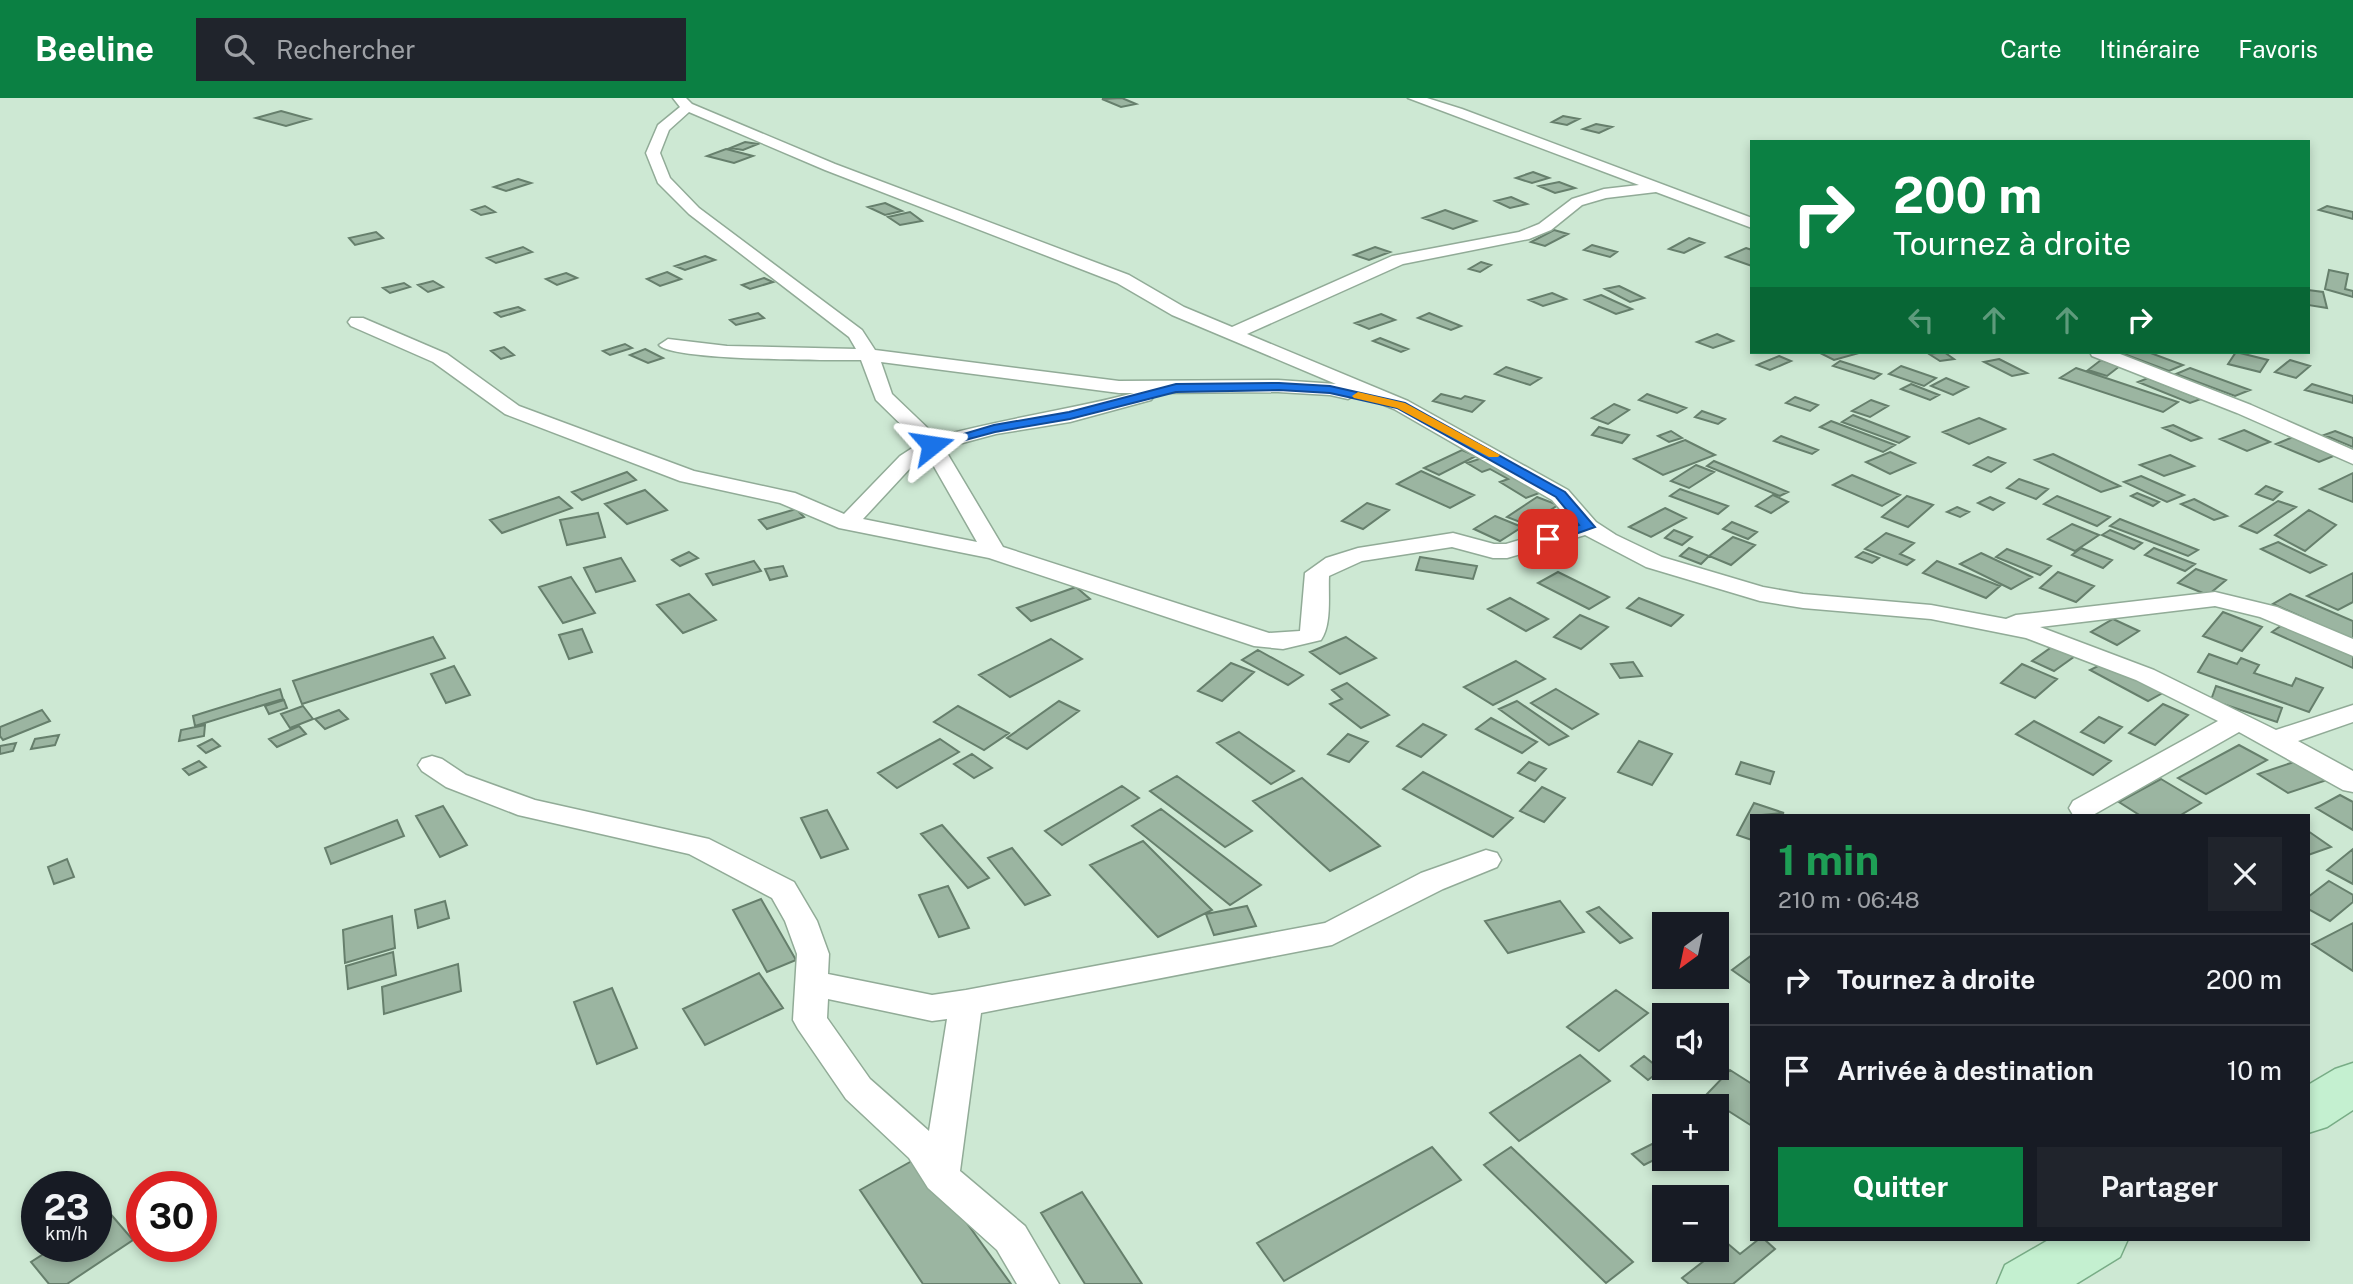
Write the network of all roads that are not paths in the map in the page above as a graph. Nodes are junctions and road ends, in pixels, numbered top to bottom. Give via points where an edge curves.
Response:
1 (1414, 98) edge
2 (683, 103) edge
3 (1653, 188) junction
4 (1750, 222) edge
5 (357, 322) dead end
6 (1231, 334) junction
7 (668, 345) dead end
8 (2104, 354) edge
9 (869, 355) junction
10 (1176, 388) junction
11 (1401, 405) junction
12 (932, 445) junction
13 (2353, 458) edge
14 (847, 523) junction
15 (1588, 527) junction
16 (994, 552) junction
17 (1991, 624) junction
18 (2353, 648) edge
19 (2353, 713) edge
20 (2239, 721) junction
21 (2275, 740) junction
22 (432, 765) dead end
23 (2353, 783) edge
24 (2083, 808) dead end
25 (1486, 860) dead end
26 (811, 983) junction
27 (966, 1003) junction
28 (2353, 1084) edge
29 (2310, 1111) edge
30 (941, 1177) junction
31 (2097, 1241) edge
32 (1039, 1284) edge
33 (2026, 1284) edge

1 - 3 street via 1551,145
2 - 6 street via 831,167 1123,279 1178,311
2 - 9 street via 663,128 653,153 663,180 694,211 856,334
3 - 4 street
3 - 6 street via 1577,202 1545,227 1523,236 1398,260
5 - 14 street via 440,358 512,410 688,476 787,498
6 - 11 street
7 - 9 street via 727,352
8 - 13 street
9 - 10 street via 1119,387
9 - 12 street via 883,396
10 - 11 street via 1330,389
10 - 12 street
11 - 15 street via 1560,495
12 - 14 street via 907,460
12 - 16 street
14 - 16 street
15 - 16 street via 1507,551 1453,540 1334,563 1317,573 1312,635 1278,643
15 - 17 street via 1654,562 1760,594 1931,612
17 - 18 street via 2215,599 2263,608
17 - 20 street via 2032,632 2103,658
19 - 21 street
20 - 21 street
20 - 24 street
21 - 23 street
22 - 26 street via 456,780 528,808 698,846 783,890 801,920 813,954
25 - 27 street via 1432,881 1332,933
26 - 27 street via 932,1008
26 - 30 street via 810,1020 858,1089 922,1147
27 - 30 street
28 - 29 main road
30 - 32 street via 1011,1238
31 - 33 main road

